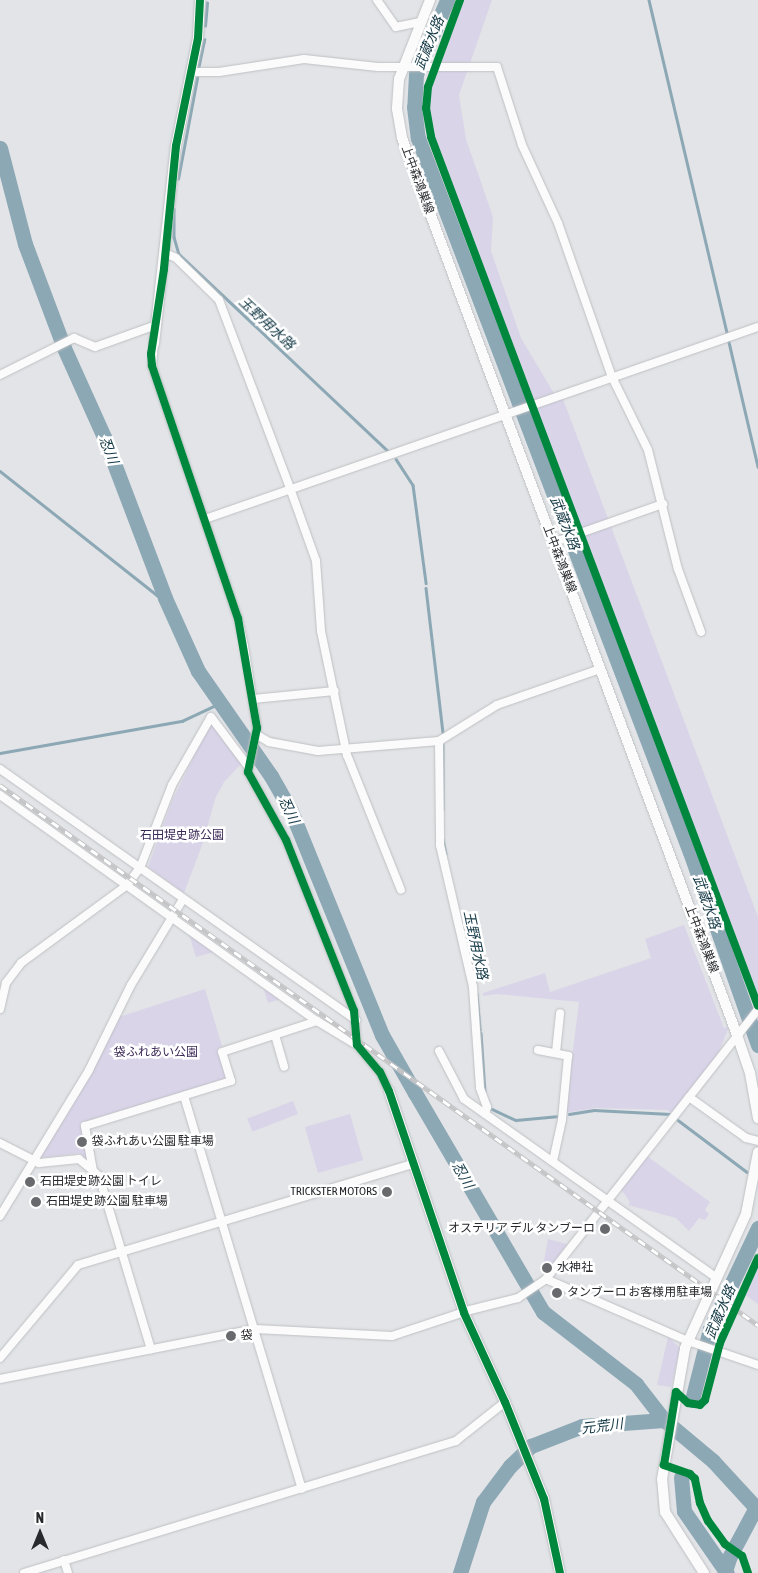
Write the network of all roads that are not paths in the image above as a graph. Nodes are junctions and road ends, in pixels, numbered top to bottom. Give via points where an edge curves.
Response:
1 (201, 0) edge
2 (377, 0) edge
3 (430, 0) edge
4 (420, 22) junction
5 (406, 66) junction
6 (192, 72) junction
7 (165, 252) junction
8 (156, 325) junction
9 (758, 327) edge
10 (154, 344) joint
11 (0, 375) edge
12 (612, 377) junction
13 (509, 415) junction
14 (291, 491) junction
15 (663, 504) junction
16 (205, 520) junction
17 (556, 542) junction
18 (701, 632) dead end
19 (600, 669) junction
20 (335, 691) junction
21 (253, 699) junction
22 (257, 735) junction
23 (439, 741) junction
24 (346, 748) junction
25 (248, 763) junction
26 (0, 769) edge
27 (0, 795) edge
28 (140, 868) junction
29 (126, 885) junction
30 (401, 890) dead end
31 (183, 899) junction
32 (174, 918) junction
33 (0, 1009) edge
34 (757, 1012) edge
35 (560, 1013) dead end
36 (317, 1020) junction
37 (356, 1020) junction
38 (740, 1032) junction
39 (275, 1036) junction
40 (357, 1045) junction
41 (538, 1050) dead end
42 (439, 1051) dead end
43 (556, 1052) junction
44 (284, 1066) dead end
45 (389, 1092) joint
46 (184, 1096) junction
47 (689, 1098) junction
48 (485, 1114) junction
49 (758, 1118) edge
50 (758, 1141) edge
51 (0, 1143) edge
52 (758, 1152) edge
53 (553, 1161) junction
54 (35, 1162) junction
55 (413, 1164) junction
56 (93, 1171) junction
57 (607, 1200) junction
58 (0, 1216) edge
59 (221, 1221) junction
60 (122, 1252) junction
61 (717, 1278) junction
62 (546, 1279) junction
63 (464, 1314) junction
64 (255, 1329) junction
65 (692, 1342) junction
66 (151, 1349) junction
67 (0, 1358) edge
68 (758, 1365) edge
69 (0, 1379) edge
70 (505, 1402) junction
71 (302, 1488) junction
72 (64, 1560) junction
73 (24, 1573) edge
74 (68, 1573) edge
75 (560, 1573) edge
76 (704, 1573) edge

1 - 6 main road
2 - 4 street via 396,27
3 - 4 main road, 上中森鴻巣線
4 - 5 main road, 上中森鴻巣線
5 - 6 street via 341,66 304,59 219,72
5 - 12 street via 497,67 522,145 558,223
5 - 13 main road, 上中森鴻巣線 via 397,100 402,138
6 - 7 main road via 176,146
7 - 8 main road
7 - 14 street via 176,258 219,300
8 - 10 main road
8 - 11 street via 95,347 74,338
9 - 12 street
10 - 16 street via 152,366
12 - 13 street
12 - 15 street via 648,450
13 - 14 street
13 - 17 main road, 上中森鴻巣線
14 - 16 street
14 - 20 street via 316,561 320,622
15 - 17 street
15 - 18 street via 678,569
16 - 21 street via 238,618
17 - 19 main road, 上中森鴻巣線
19 - 23 street via 497,705
19 - 38 main road, 上中森鴻巣線
20 - 21 street
20 - 24 street
21 - 22 street
22 - 24 street via 268,742 313,751
22 - 25 street
23 - 24 street
23 - 48 street via 440,845 474,993 480,1088 487,1107
24 - 30 street
25 - 28 street via 211,717 172,785
25 - 37 street via 286,840
26 - 28 street
27 - 29 street
28 - 29 street
28 - 31 street
29 - 32 street
29 - 33 street via 21,963 6,983
31 - 32 street
31 - 37 street
32 - 36 street
32 - 54 street via 131,985 110,1032
34 - 38 street
35 - 43 street
36 - 39 street
36 - 40 street
37 - 40 street
38 - 47 street
38 - 49 main road, 上中森鴻巣線
39 - 44 street
39 - 46 street via 222,1052 230,1081
40 - 45 street via 380,1072
41 - 43 street
42 - 48 street via 464,1099
43 - 53 street via 568,1056 562,1120
45 - 55 main road
46 - 56 street via 85,1126
46 - 59 street
47 - 50 street via 746,1138
47 - 57 street
48 - 53 street
51 - 54 street
52 - 61 main road via 746,1214
53 - 57 street
54 - 56 street via 75,1158
54 - 58 street
55 - 59 street
55 - 63 main road
56 - 60 street via 99,1176
57 - 61 street
57 - 62 street
59 - 60 street
59 - 64 street
60 - 66 street
60 - 67 street via 78,1265
61 - 65 main road
62 - 63 street via 518,1298
62 - 65 street
63 - 64 street via 392,1336
63 - 70 main road
64 - 66 street
64 - 71 street
65 - 68 street
65 - 76 main road via 675,1395 661,1488 665,1512
66 - 69 street
70 - 71 street via 456,1441
70 - 75 main road via 549,1514
71 - 72 street
72 - 73 street
72 - 74 street

